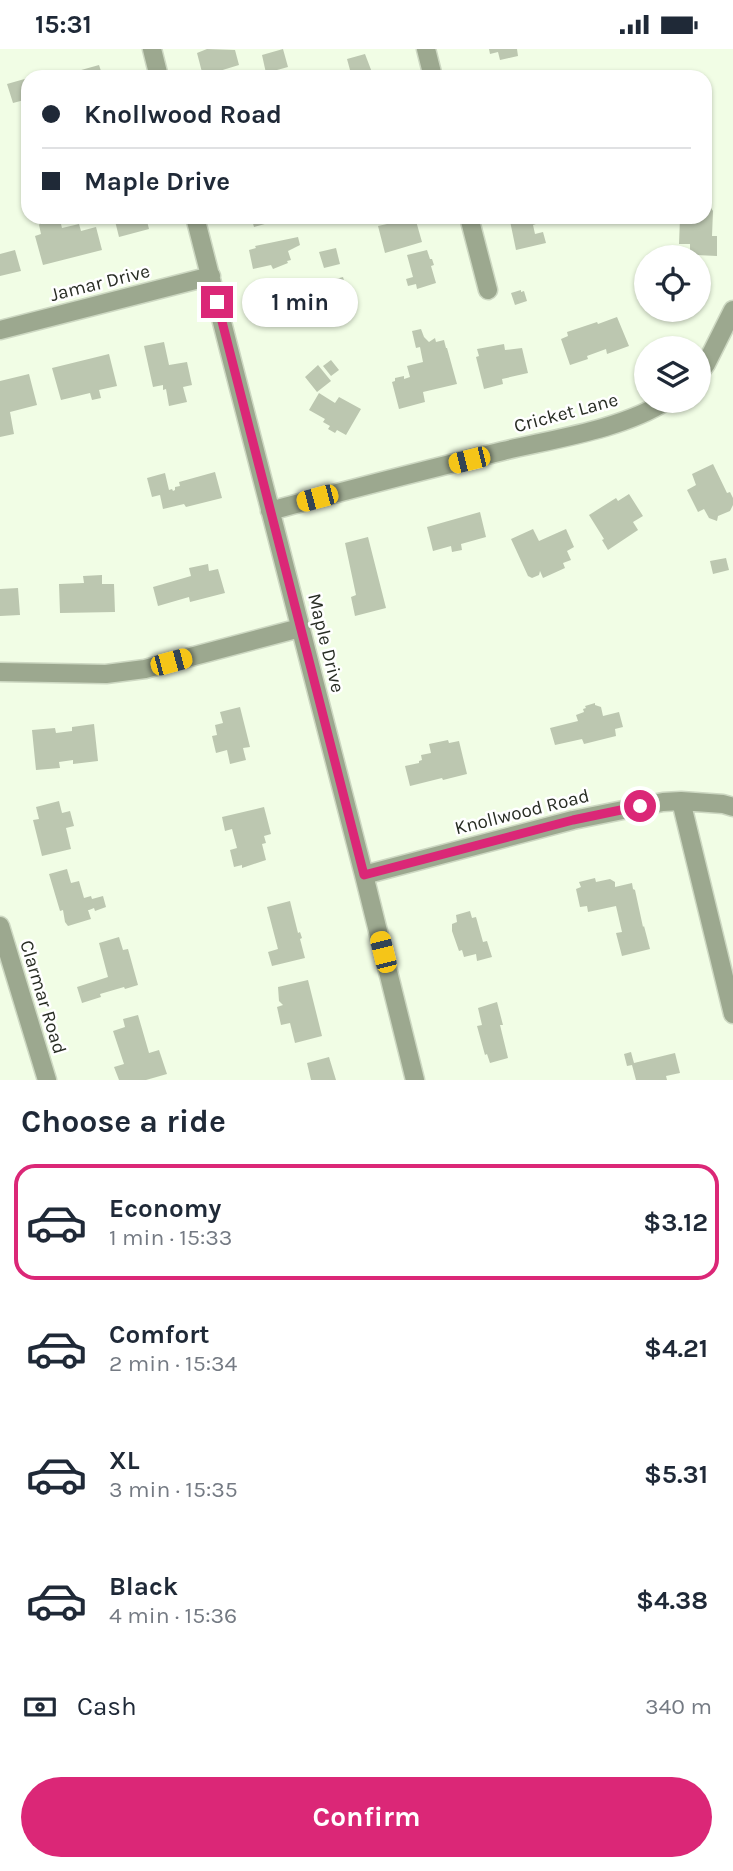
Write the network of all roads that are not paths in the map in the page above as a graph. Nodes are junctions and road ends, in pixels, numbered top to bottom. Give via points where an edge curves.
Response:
1 (152, 49) edge
2 (426, 49) edge
3 (157, 70) edge
4 (431, 70) edge
5 (197, 224) edge
6 (471, 224) edge
7 (211, 276) junction
8 (488, 290) dead end
9 (733, 310) edge
10 (0, 330) edge
11 (711, 354) edge
12 (643, 413) edge
13 (270, 511) junction
14 (300, 628) junction
15 (0, 672) edge
16 (681, 801) junction
17 (733, 807) edge
18 (364, 875) junction
19 (0, 926) edge
20 (733, 1014) edge
21 (47, 1080) edge
22 (415, 1080) edge

1 - 3 street
2 - 4 street
5 - 7 street, Maple Drive
6 - 8 street
7 - 10 street, Jamar Drive
7 - 13 street, Maple Drive
9 - 11 street
12 - 13 street, Cricket Lane
13 - 14 street, Maple Drive
14 - 15 street via 145,669 106,674
14 - 18 street, Maple Drive
16 - 17 street, Knollwood Road
16 - 18 street, Knollwood Road via 573,820
16 - 20 street
18 - 22 street, Maple Drive
19 - 21 street, Clarmar Road

